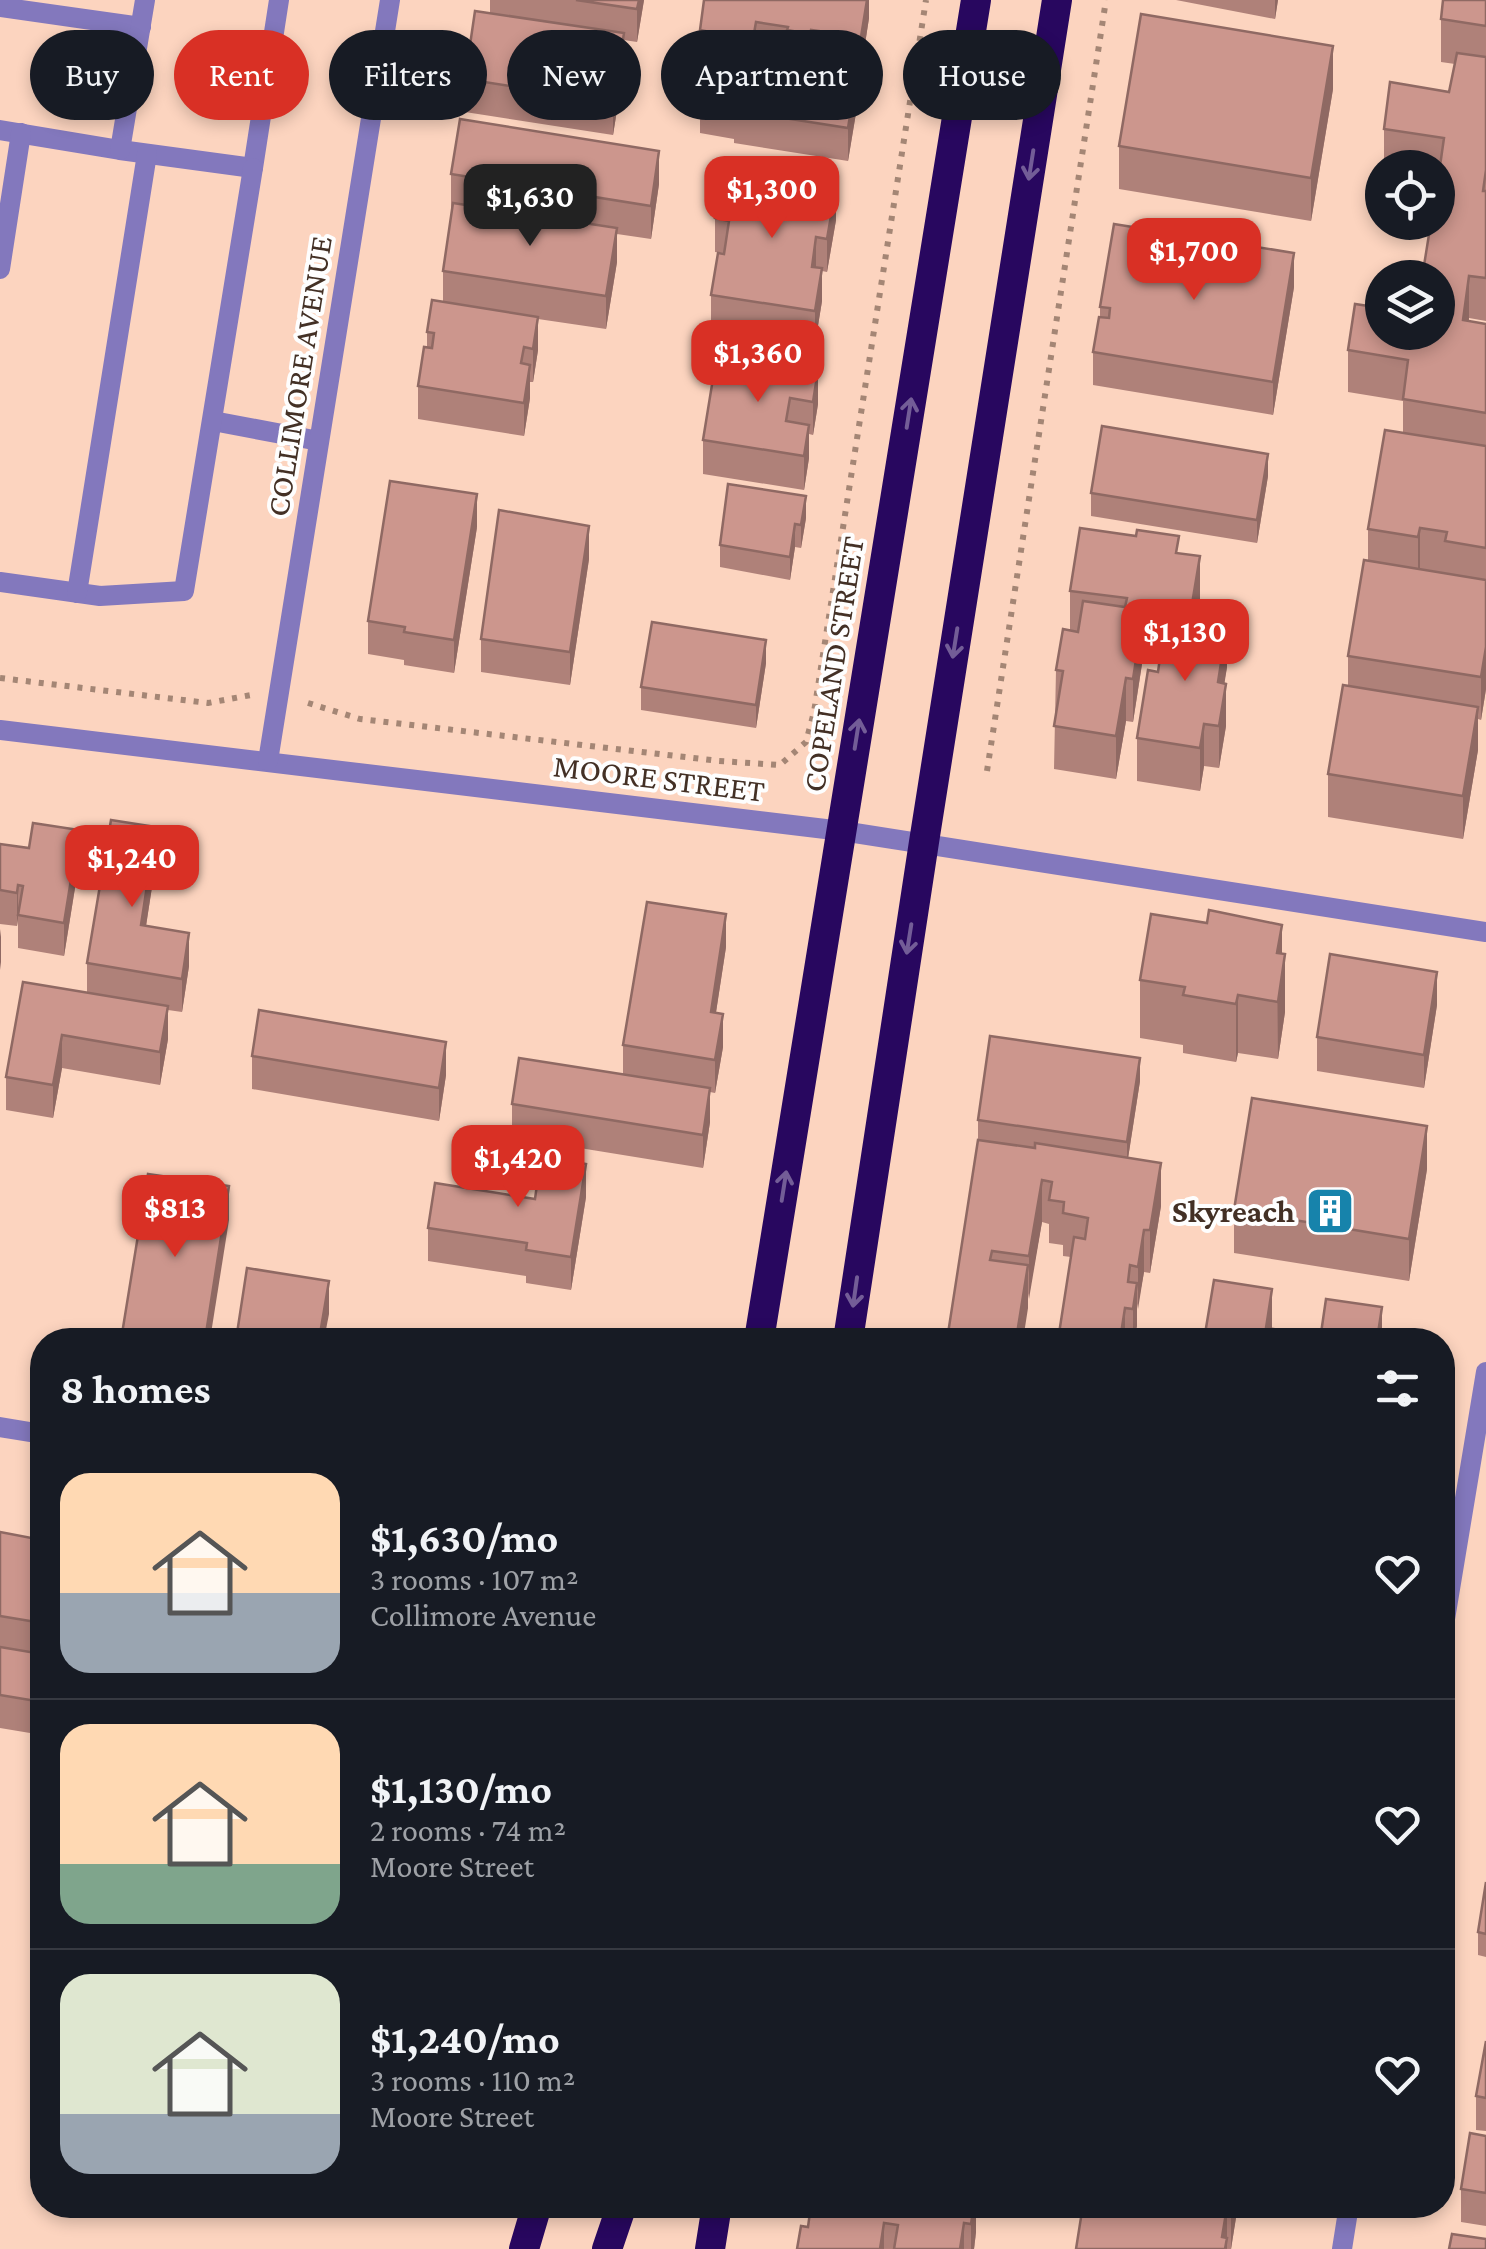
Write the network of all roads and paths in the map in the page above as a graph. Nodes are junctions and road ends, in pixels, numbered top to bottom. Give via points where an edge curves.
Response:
1 (146, 0) edge
2 (280, 0) edge
3 (390, 0) edge
4 (926, 0) edge
5 (976, 0) edge
6 (1057, 0) edge
7 (1106, 0) edge
8 (0, 7) edge
9 (141, 27) junction
10 (10, 131) edge
11 (120, 150) junction
12 (147, 154) junction
13 (253, 168) junction
14 (0, 269) edge
15 (213, 421) junction
16 (319, 441) junction
17 (0, 582) edge
18 (76, 593) junction
19 (0, 678) edge
20 (278, 699) junction
21 (0, 730) edge
22 (268, 760) junction
23 (780, 766) joint
24 (987, 771) dead end
25 (842, 830) junction
26 (924, 842) junction
27 (1486, 932) edge
28 (761, 1328) edge
29 (850, 1328) edge
30 (1486, 1372) edge
31 (0, 1426) edge
32 (30, 1432) edge
33 (1455, 1558) edge
34 (533, 2218) edge
35 (618, 2218) edge
36 (715, 2218) edge
37 (1347, 2218) edge
38 (524, 2249) edge
39 (607, 2249) edge
40 (710, 2249) edge
41 (1342, 2249) edge

1 - 9 street
2 - 13 street
3 - 16 street, COLLIMORE AVENUE
4 - 23 path, COPELAND STREET via 814,712 806,742
25 -> 5 highway, COPELAND STREET
6 -> 26 highway
7 - 24 path
8 - 9 street
9 - 11 street
10 - 11 street
10 - 14 street
11 - 12 street
12 - 13 street
12 - 18 street
13 - 15 street
15 - 16 street
15 - 18 street via 184,591
16 - 20 street, COLLIMORE AVENUE
17 - 18 street
19 - 20 path, MOORE STREET via 208,703 246,695
20 - 22 street, COLLIMORE AVENUE
20 - 23 path, MOORE STREET via 360,719
21 - 22 street, MOORE STREET
22 - 25 street, MOORE STREET
25 - 26 street, MOORE STREET
28 -> 25 highway, COPELAND STREET
26 - 27 street, MOORE STREET
26 -> 29 highway
30 - 33 street
31 - 32 street
34 - 38 highway
35 - 39 highway
36 - 40 highway
37 - 41 street

